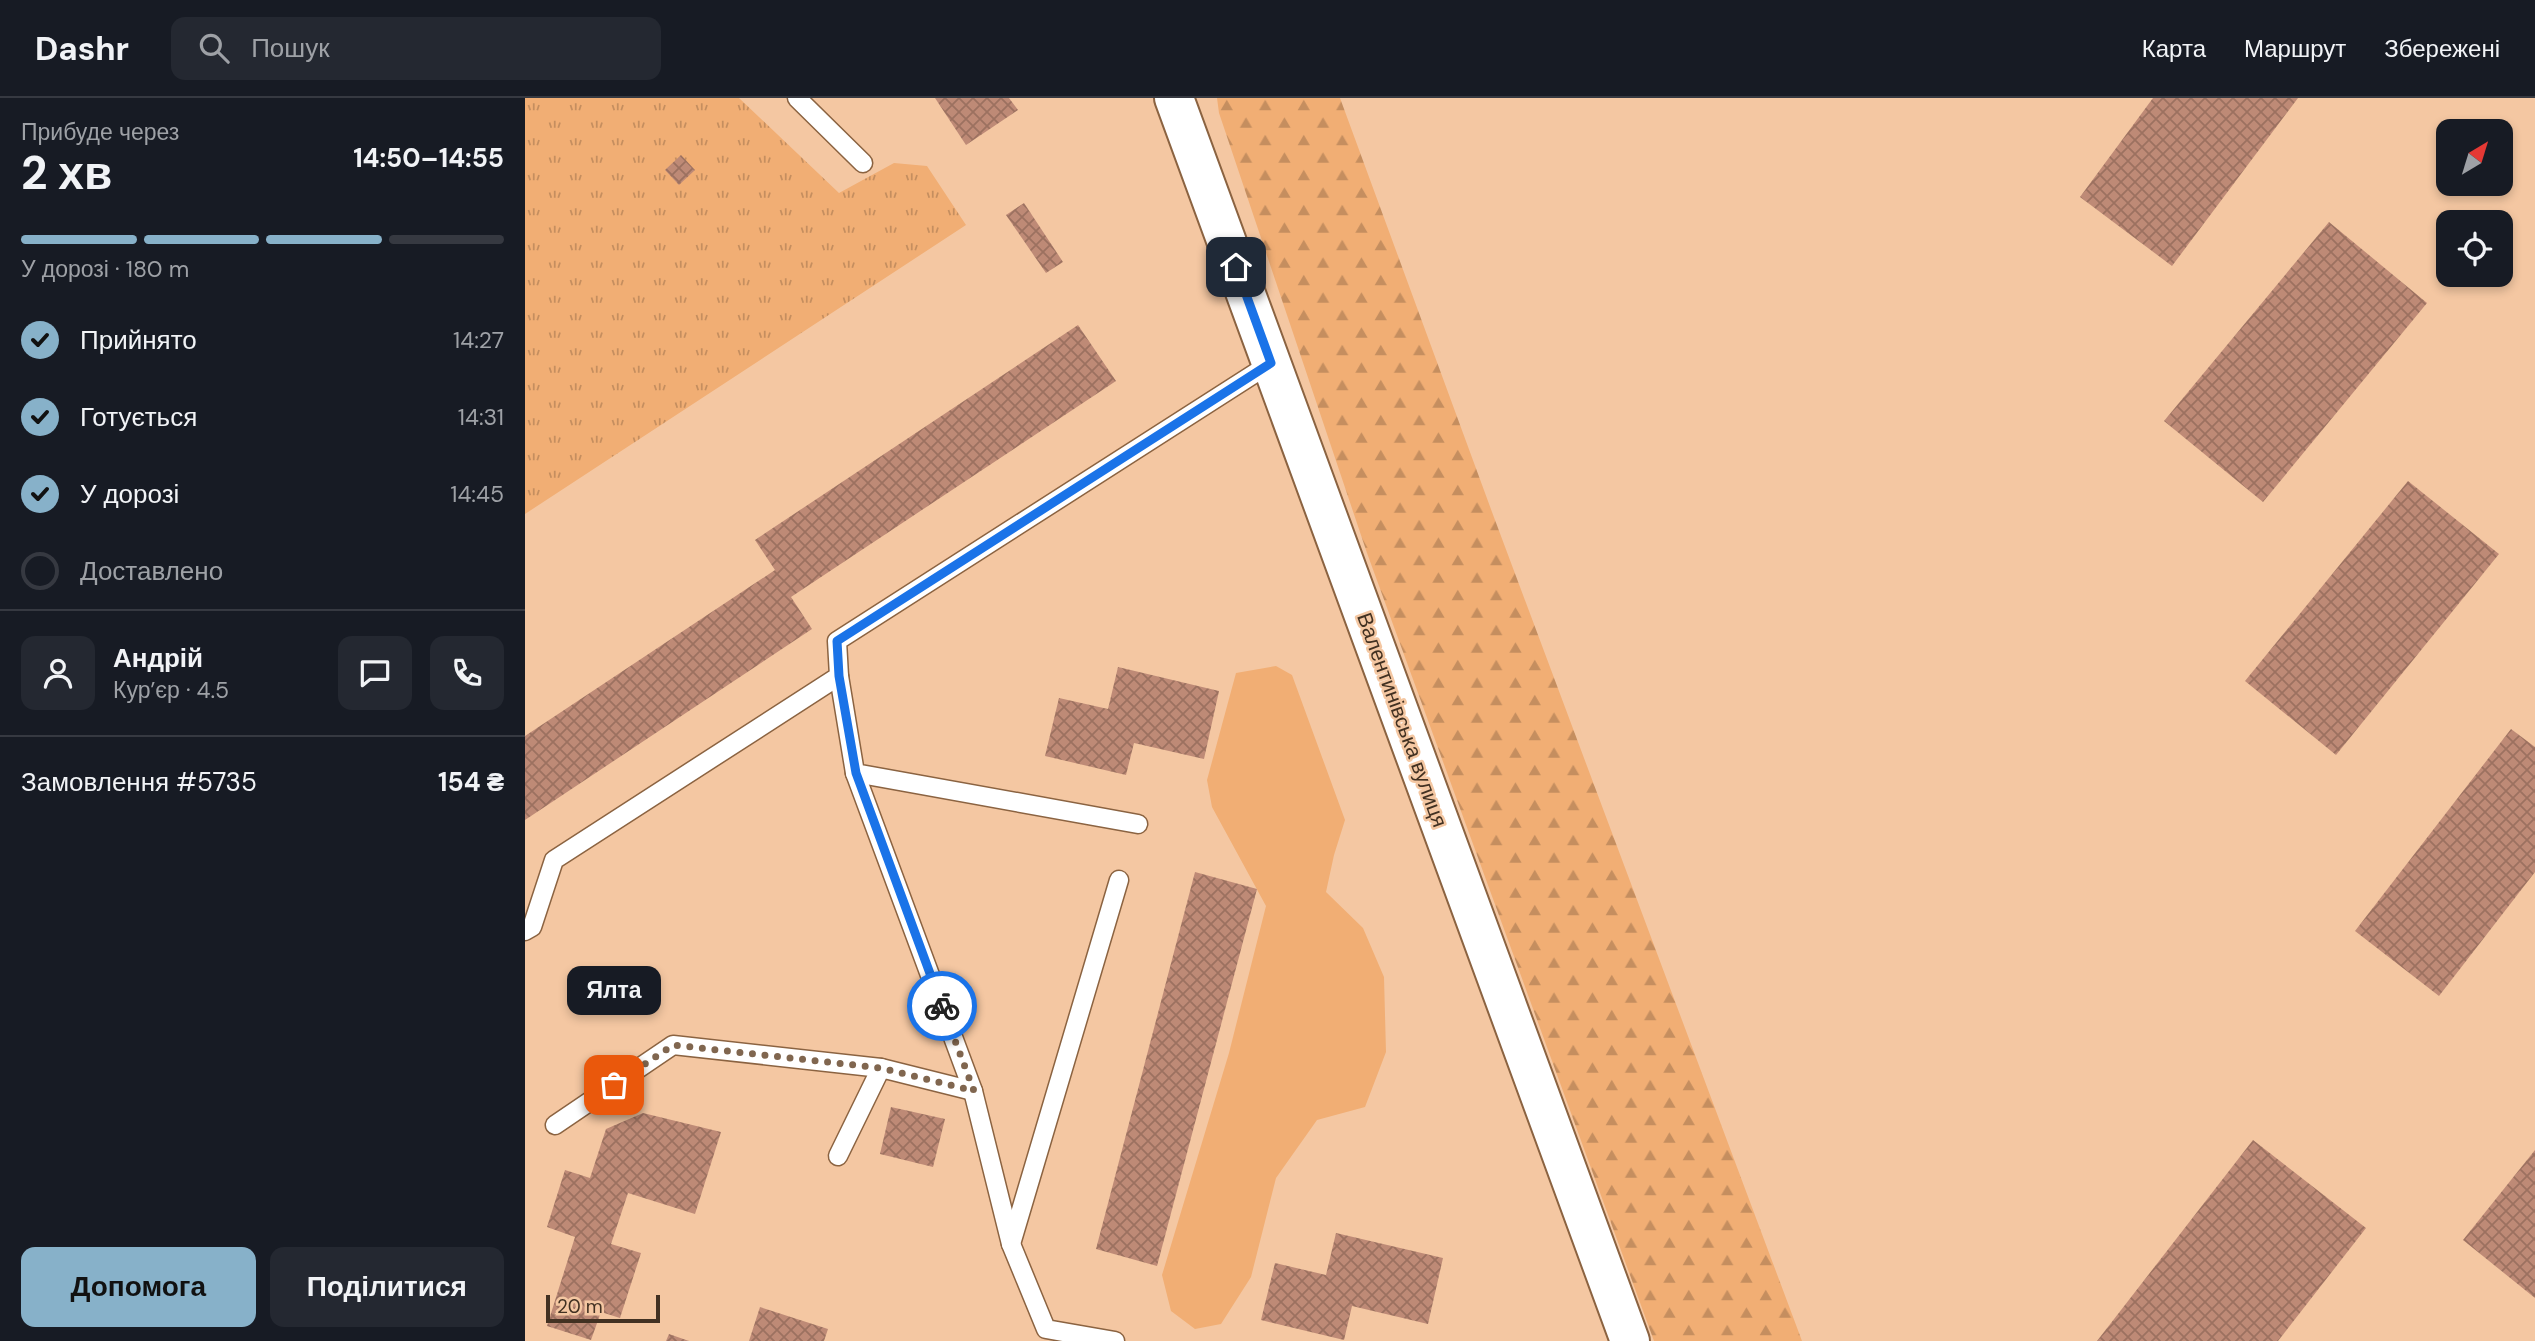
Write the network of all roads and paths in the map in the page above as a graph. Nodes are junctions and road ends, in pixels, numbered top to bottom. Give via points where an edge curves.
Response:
1 (797, 98) edge
2 (1174, 98) edge
3 (863, 163) dead end
4 (1271, 363) junction
5 (839, 676) junction
6 (856, 773) junction
7 (1137, 824) dead end
8 (1119, 880) dead end
9 (525, 932) edge
10 (881, 1068) junction
11 (974, 1091) junction
12 (555, 1125) dead end
13 (838, 1156) dead end
14 (1011, 1244) junction
15 (1115, 1341) edge
16 (1630, 1341) edge

1 - 3 lane
2 - 4 street, Валентинівська вулиця
4 - 5 lane via 837,641
4 - 16 street, Валентинівська вулиця
5 - 6 lane
5 - 9 lane via 554,860 532,927
6 - 7 lane
6 - 11 lane
8 - 14 lane
10 - 11 lane
10 - 12 lane via 673,1045
10 - 13 lane
11 - 14 lane
14 - 15 lane via 1046,1329

